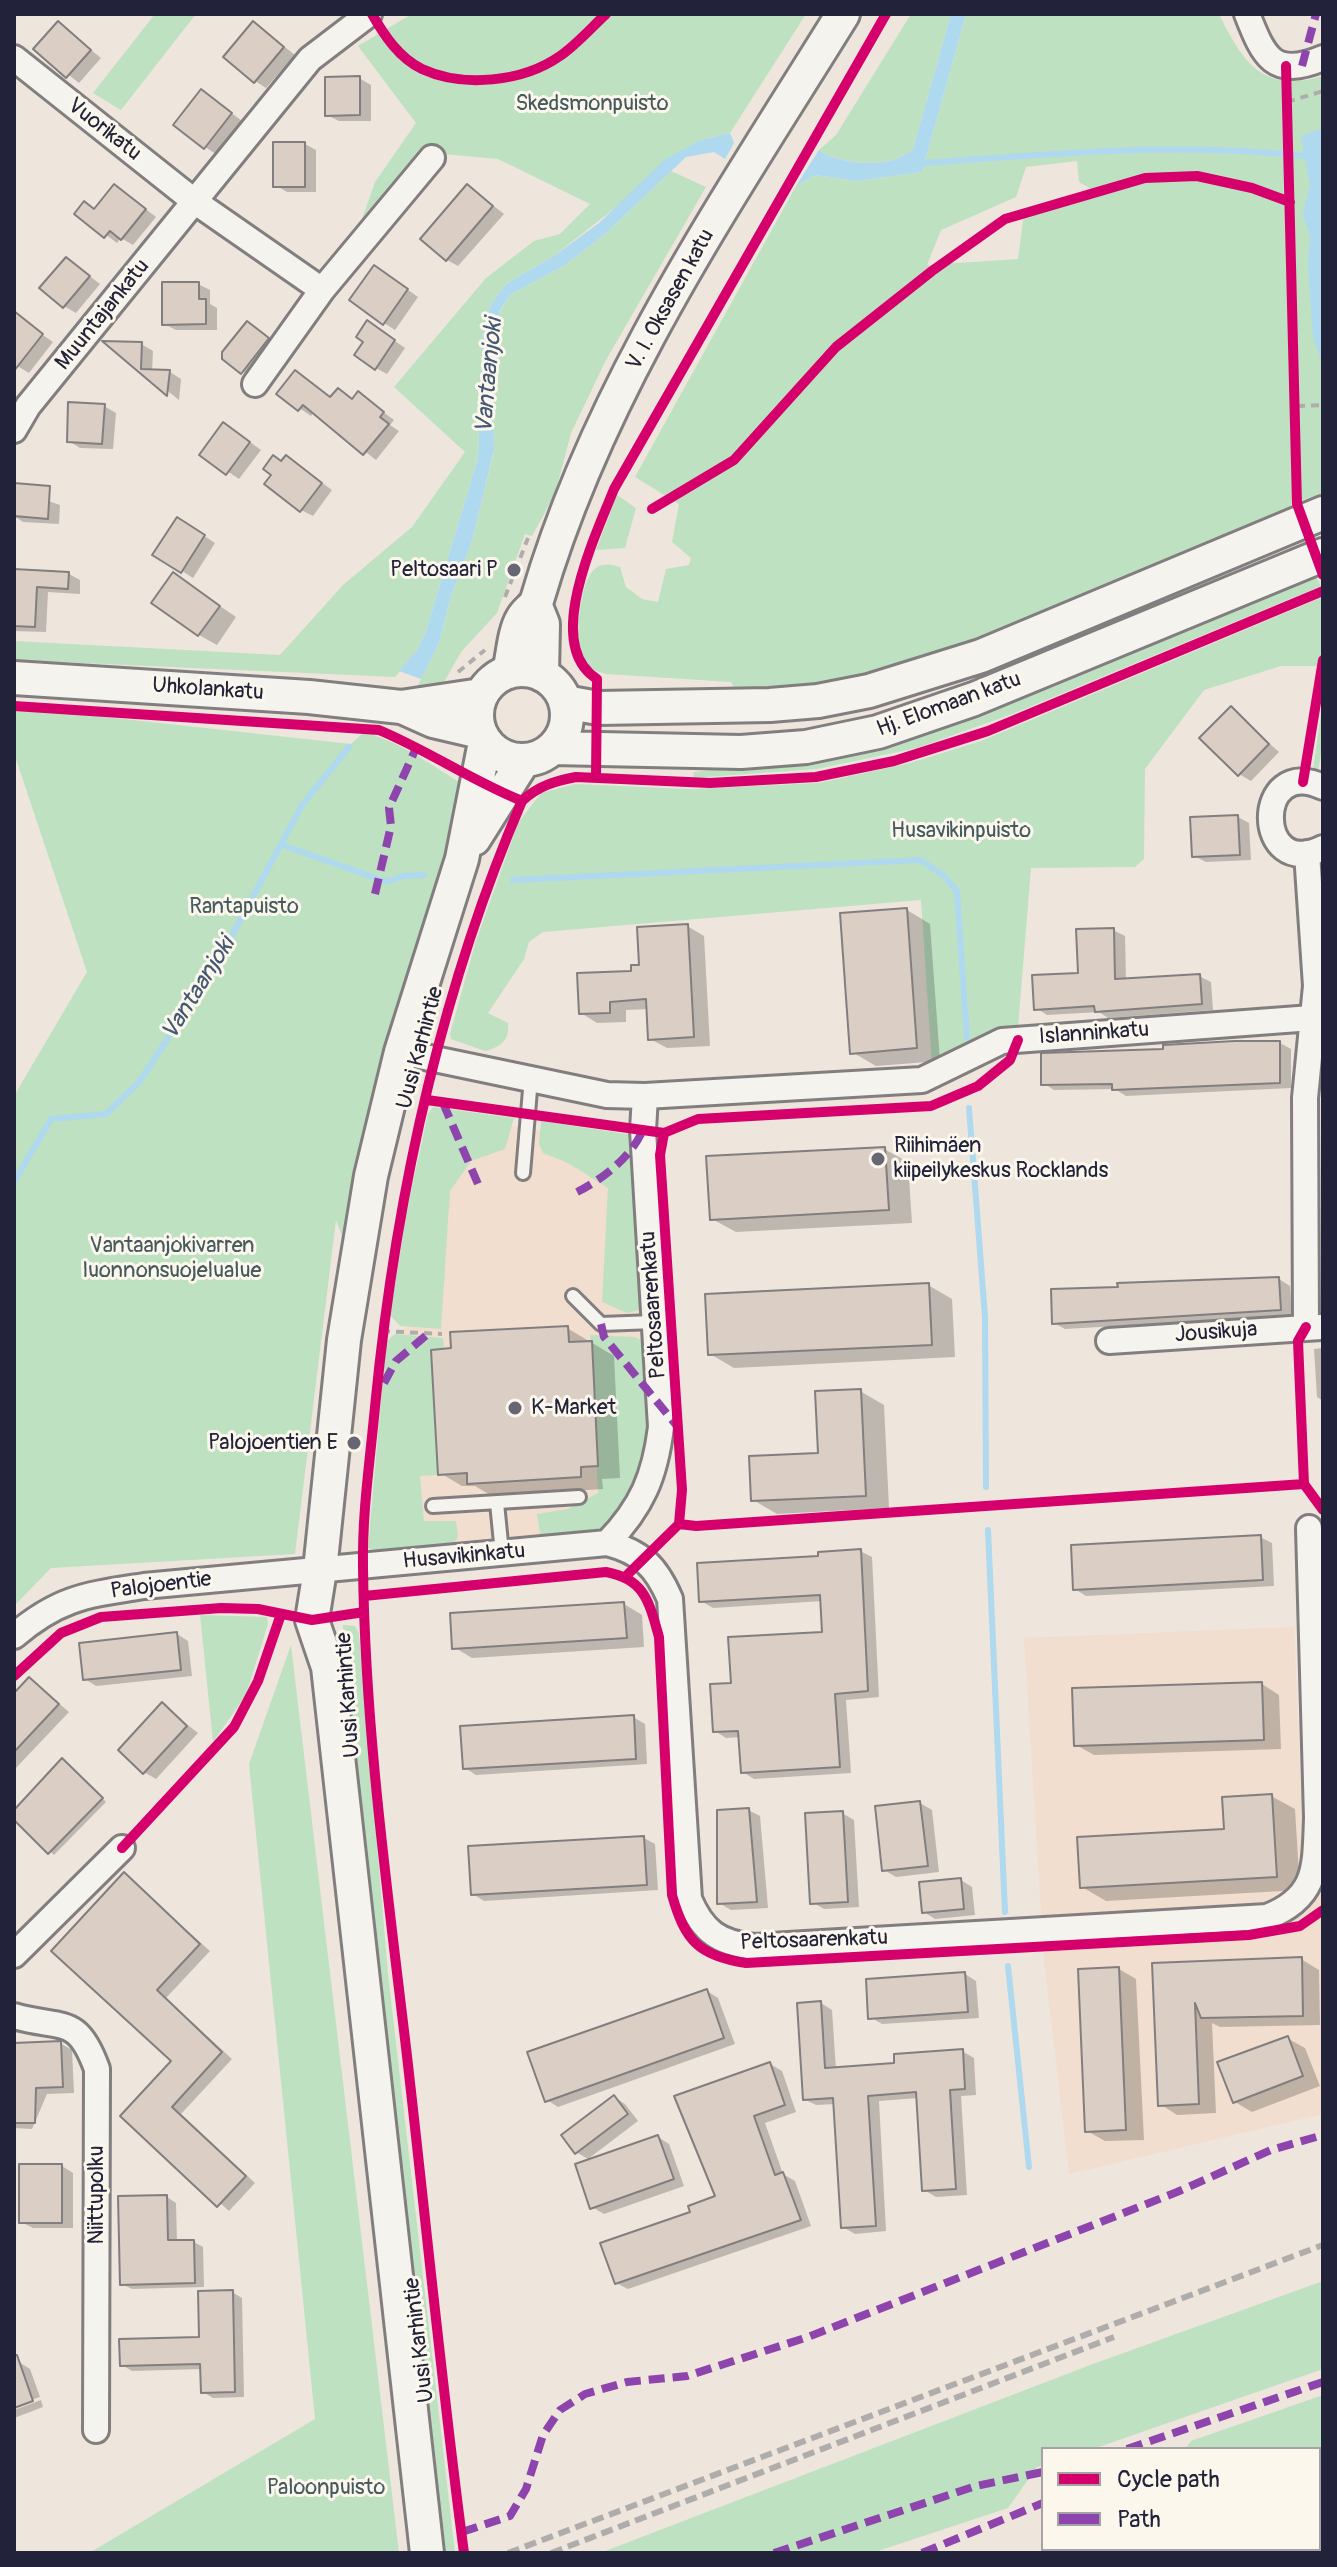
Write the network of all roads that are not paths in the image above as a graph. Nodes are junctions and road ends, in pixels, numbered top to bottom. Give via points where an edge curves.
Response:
1 (369, 14) edge
2 (843, 14) edge
3 (1247, 14) edge
4 (14, 58) edge
5 (1323, 58) edge
6 (432, 158) dead end
7 (194, 201) junction
8 (322, 290) junction
9 (255, 384) dead end
10 (14, 430) edge
11 (1323, 513) edge
12 (1279, 552) junction
13 (1323, 555) edge
14 (520, 603) junction
15 (509, 672) junction
16 (542, 675) junction
17 (14, 678) edge
18 (481, 695) junction
19 (565, 702) junction
20 (401, 707) junction
21 (482, 737) junction
22 (539, 754) junction
23 (1323, 787) edge
24 (1315, 850) edge
25 (462, 859) junction
26 (1312, 1018) junction
27 (401, 1052) junction
28 (531, 1078) junction
29 (645, 1096) junction
30 (523, 1173) dead end
31 (573, 1296) dead end
32 (654, 1322) junction
33 (1315, 1327) edge
34 (1109, 1341) dead end
35 (579, 1497) dead end
36 (497, 1503) junction
37 (433, 1506) dead end
38 (1316, 1535) edge
39 (607, 1543) junction
40 (502, 1553) junction
41 (320, 1570) junction
42 (14, 1636) edge
43 (122, 1848) dead end
44 (14, 1955) edge
45 (14, 2016) edge
46 (96, 2430) dead end
47 (427, 2553) edge

1 - 7 street, Muuntajankatu via 310,59
2 - 14 street, V. I. Oksasen katu via 677,282 578,480 546,562
3 - 5 street via 1262,54 1295,68
4 - 7 street, Vuorikatu
6 - 8 street
7 - 8 street
7 - 10 street, Muuntajankatu
8 - 9 street
11 - 12 street, Hj. Elomaan katu
12 - 13 street, Hj. Elomaan katu
12 - 19 street, Hj. Elomaan katu via 869,691 770,705 598,708
12 - 22 street, Hj. Elomaan katu via 974,699 878,732 806,747 741,752
14 - 15 street, V. I. Oksasen katu via 522,619
14 - 16 street, V. I. Oksasen katu via 543,624
15 - 16 street
15 - 18 street
16 - 19 street
17 - 20 street, Uhkolankatu
18 - 20 street, Uhkolankatu
18 - 21 street via 477,707
19 - 22 street via 566,727
20 - 21 street, Uhkolankatu
21 - 22 street via 496,752
21 - 25 street, Uusi Karhintie
22 - 25 street, Uusi Karhintie
23 - 24 street via 1296,783 1283,789 1269,820 1276,839 1287,848
24 - 26 street
25 - 27 street, Uusi Karhintie
26 - 29 street, Islanninkatu via 1002,1041 922,1080
26 - 33 street via 1305,1098
27 - 28 street
27 - 41 street, Uusi Karhintie via 371,1176 344,1340
28 - 29 street via 607,1095
28 - 30 lane
29 - 32 street, Peltosaarenkatu
31 - 32 lane via 601,1324
32 - 39 street, Peltosaarenkatu via 661,1427 656,1465 626,1524
33 - 34 street, Jousikuja
35 - 36 lane
36 - 37 lane
36 - 40 lane
38 - 39 street, Peltosaarenkatu via 1311,1565 1316,1847 1307,1890 1290,1908 1267,1917 754,1947 711,1935 689,1899 670,1599 661,1577 643,1556
39 - 40 street, Husavikinkatu
40 - 41 street, Husavikinkatu
41 - 42 street, Palojoentie via 144,1586 74,1598 40,1614
41 - 47 street, Uusi Karhintie via 334,1617 328,1667
43 - 44 street
45 - 46 street, Niittupolku via 73,2027 86,2040 97,2069

